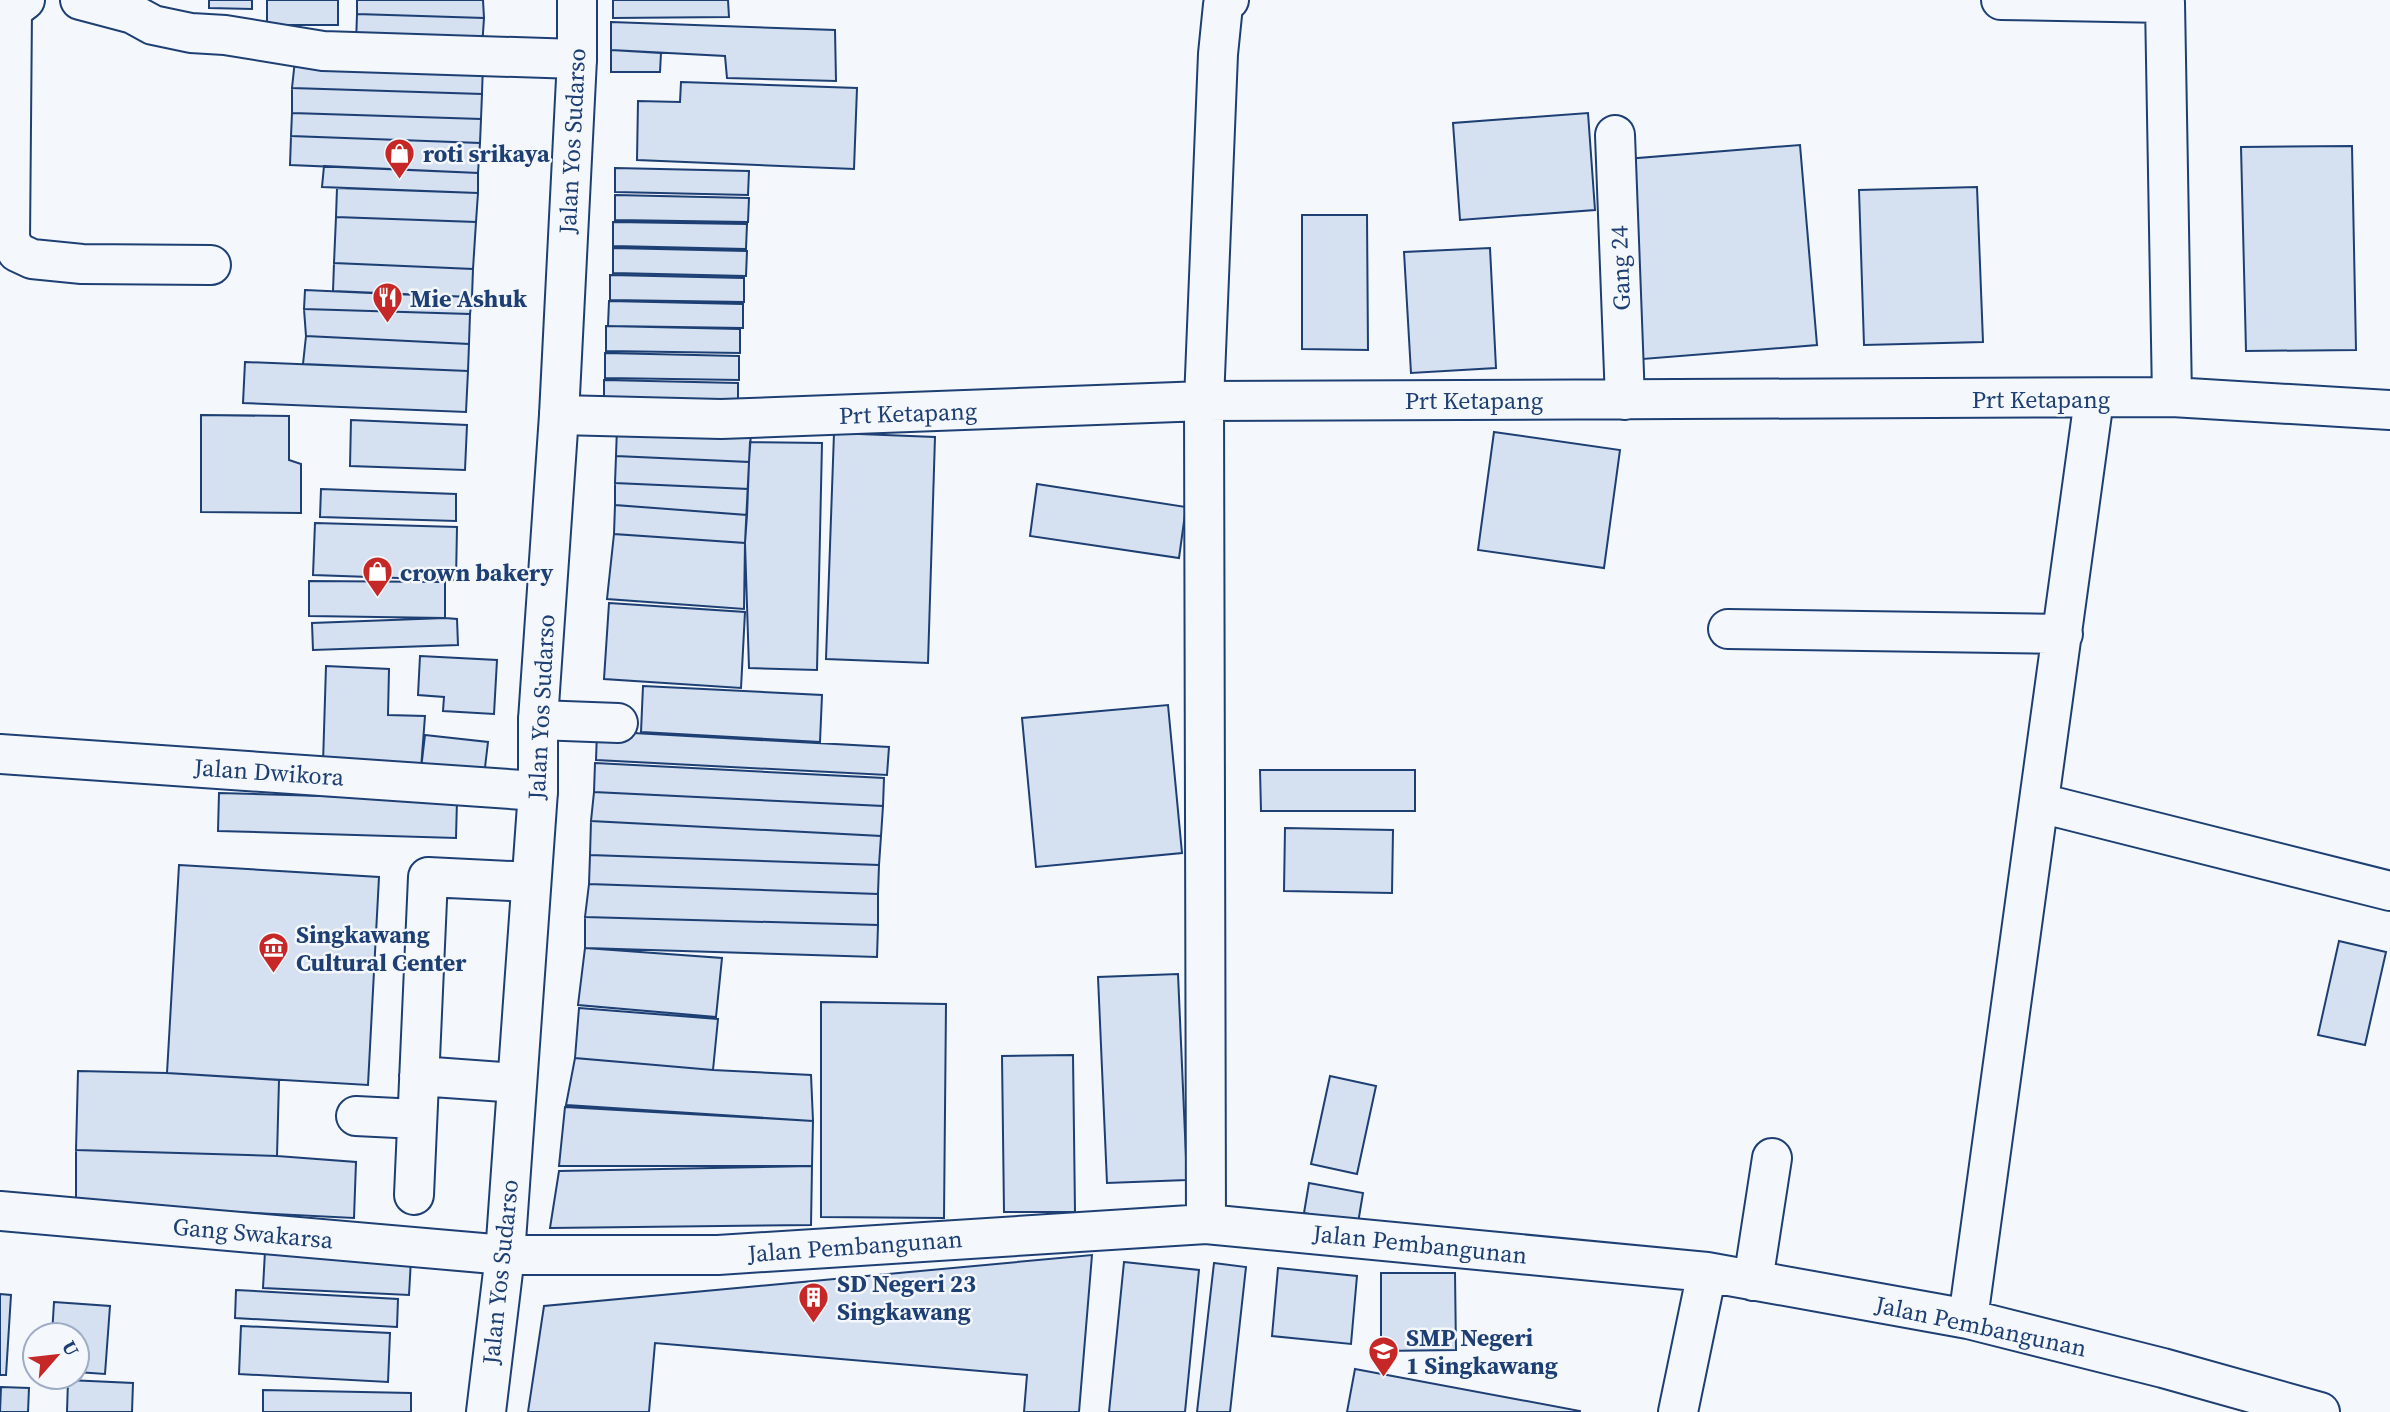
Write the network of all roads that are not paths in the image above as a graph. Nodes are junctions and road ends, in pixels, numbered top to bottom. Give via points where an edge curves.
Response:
1 (25, 0) edge
2 (80, 0) edge
3 (577, 0) edge
4 (1229, 0) edge
5 (2001, 0) edge
6 (2165, 1) edge
7 (577, 59) junction
8 (1615, 135) dead end
9 (211, 265) dead end
10 (2172, 397) junction
11 (2094, 399) junction
12 (1625, 400) junction
13 (1205, 401) junction
14 (2390, 410) edge
15 (559, 415) junction
16 (1728, 629) dead end
17 (2063, 634) junction
18 (538, 720) junction
19 (618, 723) dead end
20 (0, 754) edge
21 (538, 791) junction
22 (2040, 803) junction
23 (531, 882) junction
24 (2390, 891) edge
25 (419, 1076) junction
26 (517, 1083) junction
27 (356, 1116) dead end
28 (417, 1119) junction
29 (1772, 1158) dead end
30 (414, 1195) dead end
31 (0, 1211) edge
32 (1206, 1224) junction
33 (505, 1255) junction
34 (1707, 1272) junction
35 (1753, 1281) junction
36 (1968, 1319) junction
37 (486, 1412) edge
38 (1678, 1412) edge
39 (2320, 1412) edge

1 - 9 street via 12,10 10,240 17,251 32,260 82,264
2 - 7 street via 191,33 323,51
3 - 7 street, Jalan Yos Sudarso
4 - 13 street via 1220,18
5 - 6 street
6 - 10 street
7 - 15 street, Jalan Yos Sudarso
8 - 12 street, Gang 24
10 - 11 street, Prt Ketapang
10 - 14 street, Prt Ketapang
11 - 12 street, Prt Ketapang
11 - 17 street
12 - 13 street, Prt Ketapang
13 - 15 street, Prt Ketapang via 721,419
13 - 32 street
15 - 18 street, Jalan Yos Sudarso
16 - 17 street
17 - 22 street
18 - 19 street
18 - 21 street, Jalan Yos Sudarso
20 - 21 street, Jalan Dwikora
21 - 23 street, Jalan Yos Sudarso
22 - 24 street
22 - 36 street
23 - 25 street via 428,877
23 - 26 street, Jalan Yos Sudarso
25 - 26 street
25 - 28 street
26 - 33 street, Jalan Yos Sudarso
27 - 28 street
28 - 30 street
29 - 35 street
31 - 33 street, Gang Swakarsa
32 - 33 street, Jalan Pembangunan via 718,1255
32 - 34 street, Jalan Pembangunan
33 - 37 street, Jalan Yos Sudarso
34 - 35 street, Jalan Pembangunan
34 - 38 street
35 - 36 street, Jalan Pembangunan
36 - 39 street, Jalan Pembangunan

